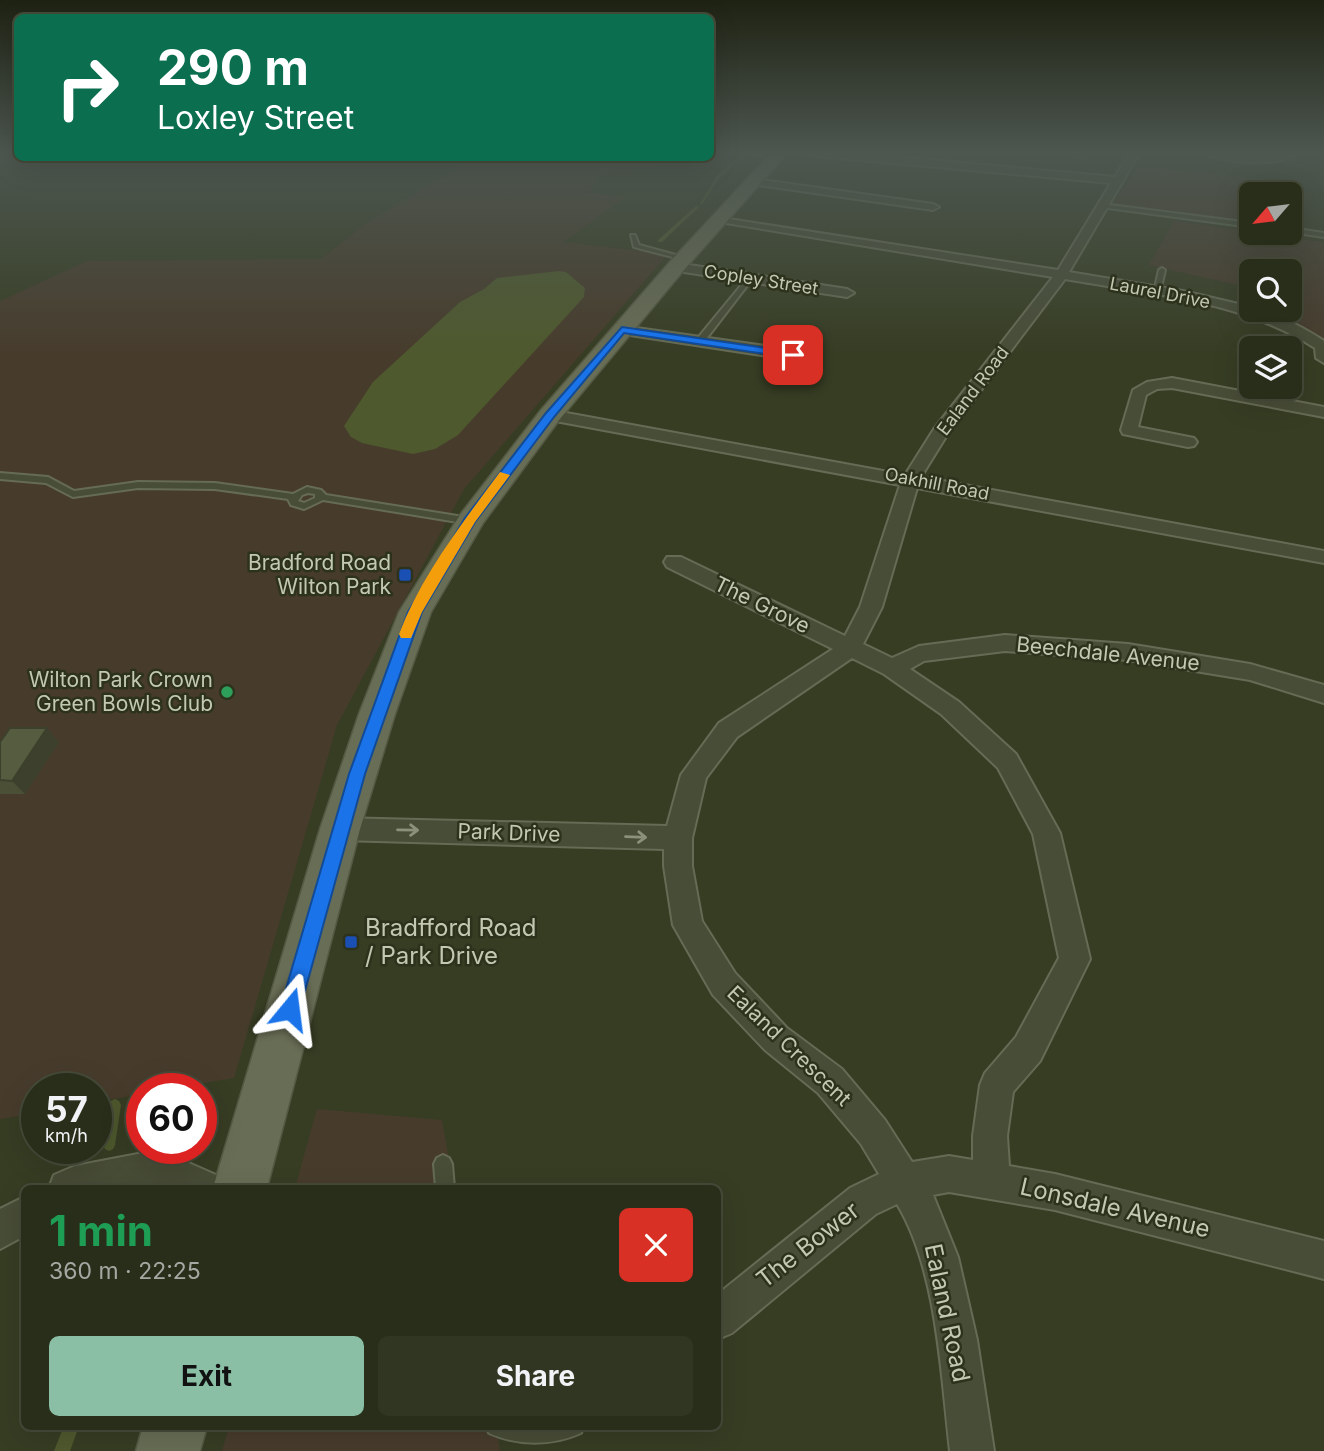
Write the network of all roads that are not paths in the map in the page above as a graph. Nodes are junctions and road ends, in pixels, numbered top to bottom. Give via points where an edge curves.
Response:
1 (720, 219) edge
2 (724, 220) edge
3 (1094, 220) edge
4 (1210, 220) edge
5 (1239, 223) edge
6 (1302, 232) edge
7 (1324, 235) edge
8 (633, 236) dead end
9 (680, 262) junction
10 (1162, 270) dead end
11 (1061, 275) junction
12 (750, 278) junction
13 (1157, 292) junction
14 (847, 293) dead end
15 (622, 330) junction
16 (700, 341) junction
17 (793, 355) dead end
18 (1324, 358) edge
19 (1187, 368) dead end
20 (1194, 386) junction
21 (1324, 412) edge
22 (550, 415) junction
23 (1188, 442) dead end
24 (0, 476) edge
25 (911, 479) junction
26 (470, 521) junction
27 (1324, 557) edge
28 (674, 562) dead end
29 (849, 649) junction
30 (892, 668) junction
31 (1324, 694) edge
32 (340, 829) junction
33 (678, 838) junction
34 (443, 1164) dead end
35 (991, 1180) junction
36 (904, 1181) junction
37 (73, 1185) edge
38 (196, 1185) edge
39 (241, 1185) edge
40 (444, 1185) edge
41 (21, 1217) edge
42 (0, 1230) edge
43 (1324, 1260) edge
44 (721, 1317) edge
45 (174, 1430) edge
46 (506, 1430) edge
47 (556, 1430) edge
48 (168, 1451) edge
49 (972, 1451) edge

1 - 9 main road
2 - 11 street, Laurel Drive
3 - 11 street, Ealand Road
4 - 5 lane
6 - 7 lane
8 - 9 lane via 636,246
9 - 12 street, Copley Street
9 - 15 main road
10 - 13 lane
11 - 13 street, Laurel Drive
11 - 25 street, Ealand Road via 940,433
12 - 14 street, Copley Street
12 - 16 lane
13 - 18 street, Laurel Drive via 1283,321 1322,346
15 - 16 street
15 - 22 main road
16 - 17 street
19 - 20 street
20 - 21 street
20 - 23 street via 1153,385 1139,393 1129,430
22 - 25 street, Oakhill Road
22 - 26 main road
24 - 26 lane via 48,480 73,494 138,485 202,486 294,497 294,503 304,506 320,497
25 - 27 street, Oakhill Road
25 - 29 street, Ealand Road via 871,607
26 - 32 main road via 415,612
28 - 29 street, The Grove
29 - 30 street, The Grove
29 - 33 street, Ealand Crescent via 728,730 694,775
30 - 31 street, Beechdale Avenue via 919,654 1005,643 1142,654 1250,672
30 - 35 street, The Grove via 950,708 1007,761 1046,833 1075,959 1028,1049 997,1085 990,1136
32 -> 33 street, Park Drive
32 - 39 main road
33 - 36 street, Ealand Crescent via 688,925 724,984 776,1039 830,1081 873,1132
34 - 40 lane
35 - 36 street, Lonsdale Avenue via 949,1174
35 - 43 street, Lonsdale Avenue
36 - 44 street, The Bower via 863,1201
36 - 49 street, Ealand Road via 923,1213 939,1257 957,1340
37 - 38 street via 159,1168
41 - 42 street
45 - 48 main road
46 - 47 lane

